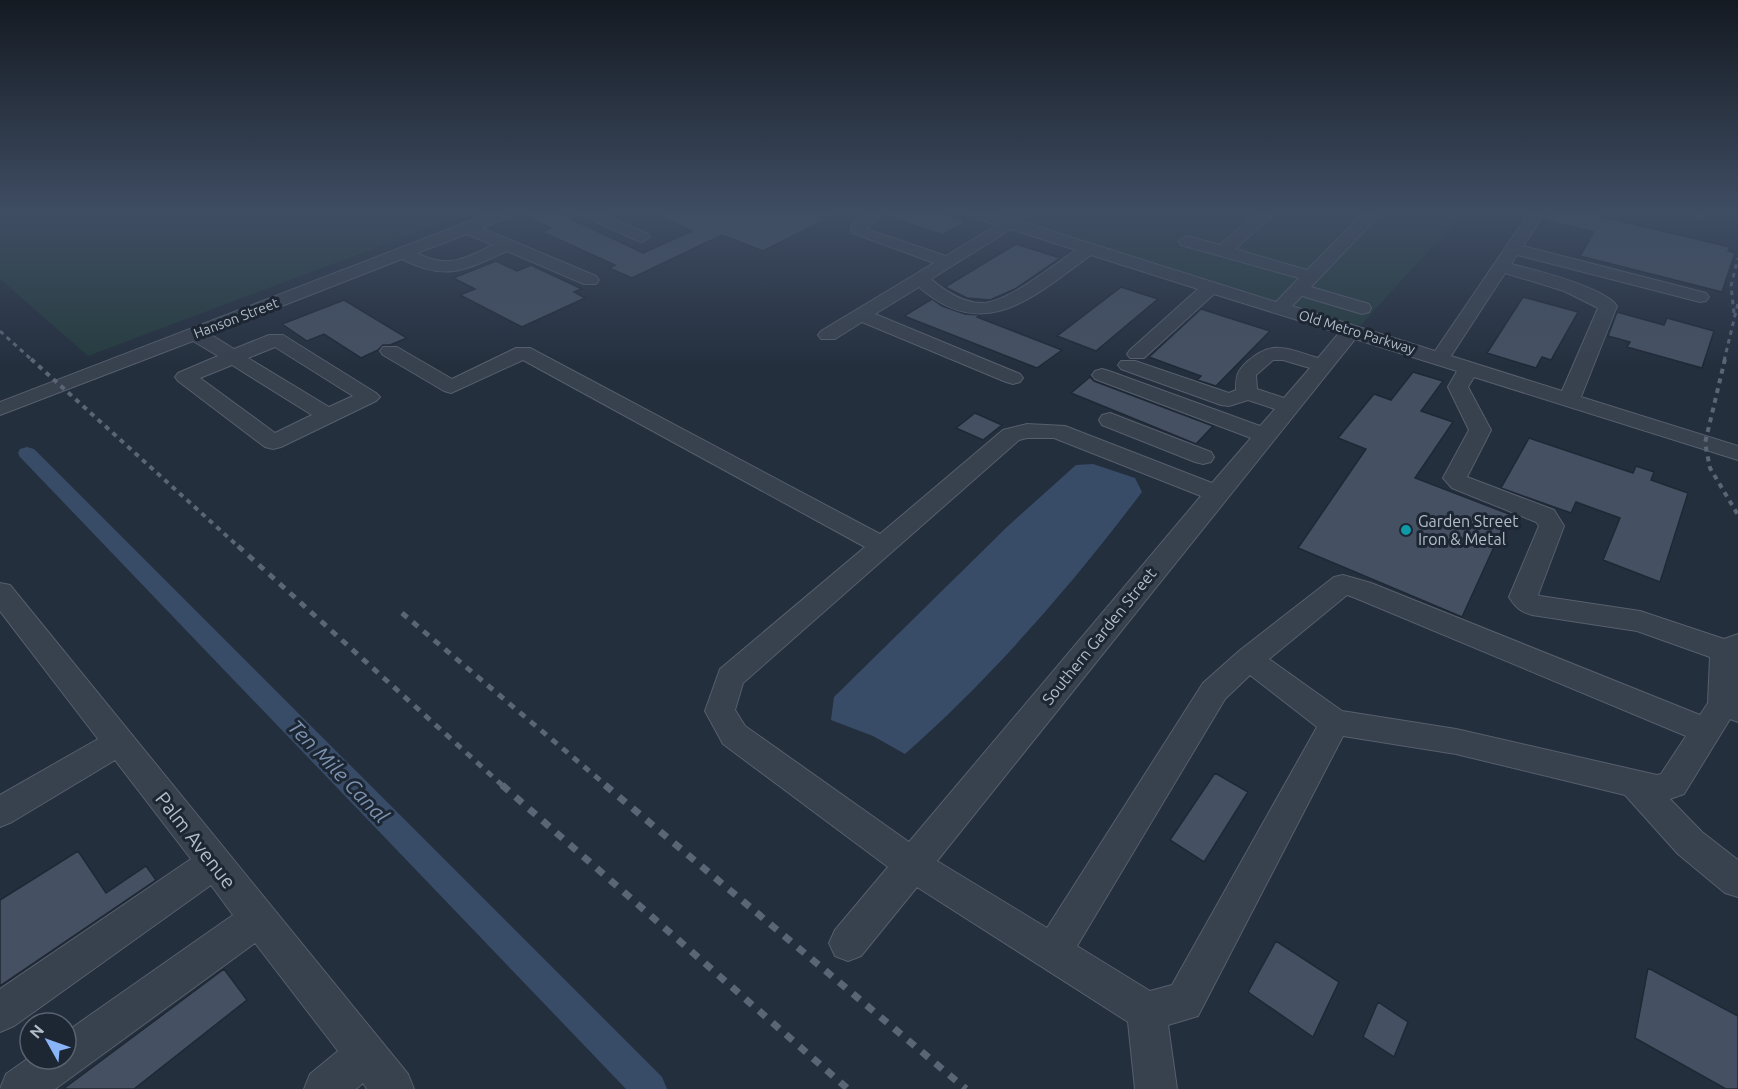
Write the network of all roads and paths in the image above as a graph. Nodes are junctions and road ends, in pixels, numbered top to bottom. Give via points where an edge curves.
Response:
1 (375, 264) edge
2 (427, 264) edge
3 (459, 264) edge
4 (552, 264) edge
5 (945, 264) edge
6 (1067, 264) edge
7 (1136, 264) edge
8 (1256, 264) edge
9 (1324, 264) edge
10 (1504, 264) edge
11 (1571, 264) edge
12 (1502, 267) junction
13 (590, 280) dead end
14 (919, 280) junction
15 (1305, 283) junction
16 (1211, 287) junction
17 (1700, 297) dead end
18 (1280, 308) junction
19 (861, 315) junction
20 (1356, 319) junction
21 (196, 334) junction
22 (828, 335) dead end
23 (390, 351) dead end
24 (233, 357) junction
25 (1440, 358) junction
26 (1321, 365) junction
27 (1469, 368) junction
28 (1102, 375) dead end
29 (1012, 378) dead end
30 (1247, 393) junction
31 (1569, 399) junction
32 (1288, 406) junction
33 (0, 409) edge
34 (328, 416) junction
35 (1110, 420) dead end
36 (1232, 423) junction
37 (1264, 435) junction
38 (1738, 453) edge
39 (1203, 457) junction
40 (1236, 469) junction
41 (1216, 493) junction
42 (883, 546) junction
43 (0, 592) edge
44 (1731, 648) edge
45 (1249, 659) junction
46 (1723, 715) edge
47 (1335, 723) junction
48 (119, 742) junction
49 (1635, 784) junction
50 (0, 812) edge
51 (214, 863) junction
52 (913, 865) junction
53 (1738, 881) edge
54 (258, 919) junction
55 (848, 943) dead end
56 (1053, 952) junction
57 (1148, 1011) junction
58 (0, 1012) edge
59 (78, 1048) edge
60 (365, 1054) junction
61 (46, 1071) edge
62 (21, 1089) edge
63 (325, 1089) edge
64 (393, 1089) edge
65 (1156, 1089) edge

1 - 21 street, Hanson Street
2 - 3 street via 434,267
4 - 13 street
5 - 14 street
6 - 14 street via 1028,291 996,308 980,310 937,295 929,284
7 - 16 street, Old Metro Parkway
8 - 15 street
9 - 15 street
10 - 12 street
11 - 17 street
12 - 25 street
12 - 31 street via 1608,306
14 - 19 street
15 - 18 street
15 - 20 street
16 - 18 street, Old Metro Parkway
16 - 30 street via 1132,360 1230,400
18 - 20 street, Old Metro Parkway
19 - 22 street
19 - 29 street
20 - 25 street, Old Metro Parkway
20 - 26 street, Southern Garden Street
21 - 24 street
21 - 33 street, Hanson Street
23 - 42 street via 451,387 523,352
24 - 34 street
24 - 34 street via 276,339 369,396
24 - 34 street via 185,377 273,442
25 - 27 street, Old Metro Parkway
26 - 30 street via 1284,354 1268,354 1246,374
26 - 32 street, Southern Garden Street
27 - 31 street, Old Metro Parkway
27 - 44 street via 1458,387 1480,430 1455,478 1545,516 1552,526 1523,597 1532,605 1640,621
28 - 36 street
30 - 32 street
31 - 38 street, Old Metro Parkway
32 - 37 street, Southern Garden Street
35 - 39 street
36 - 37 street
36 - 39 street
37 - 40 street, Southern Garden Street
39 - 40 street
40 - 41 street, Southern Garden Street
41 - 42 street via 1057,431 1027,431 1011,435
41 - 52 street, Southern Garden Street
42 - 52 street via 730,677 720,711 734,735
43 - 48 street, Palm Avenue
44 - 46 street
45 - 46 street via 1343,584
45 - 47 street
45 - 56 street via 1214,691
46 - 49 street via 1672,784 1657,789
47 - 49 street via 1365,725 1480,748
47 - 57 street via 1184,1002
48 - 50 street
48 - 51 street, Palm Avenue
49 - 53 street via 1690,843
51 - 54 street, Palm Avenue
51 - 58 street
52 - 55 street, Southern Garden Street
52 - 56 street
54 - 59 street
54 - 60 street, Palm Avenue
56 - 57 street
57 - 65 street
60 - 63 street
60 - 64 street, Palm Avenue
61 - 62 street

